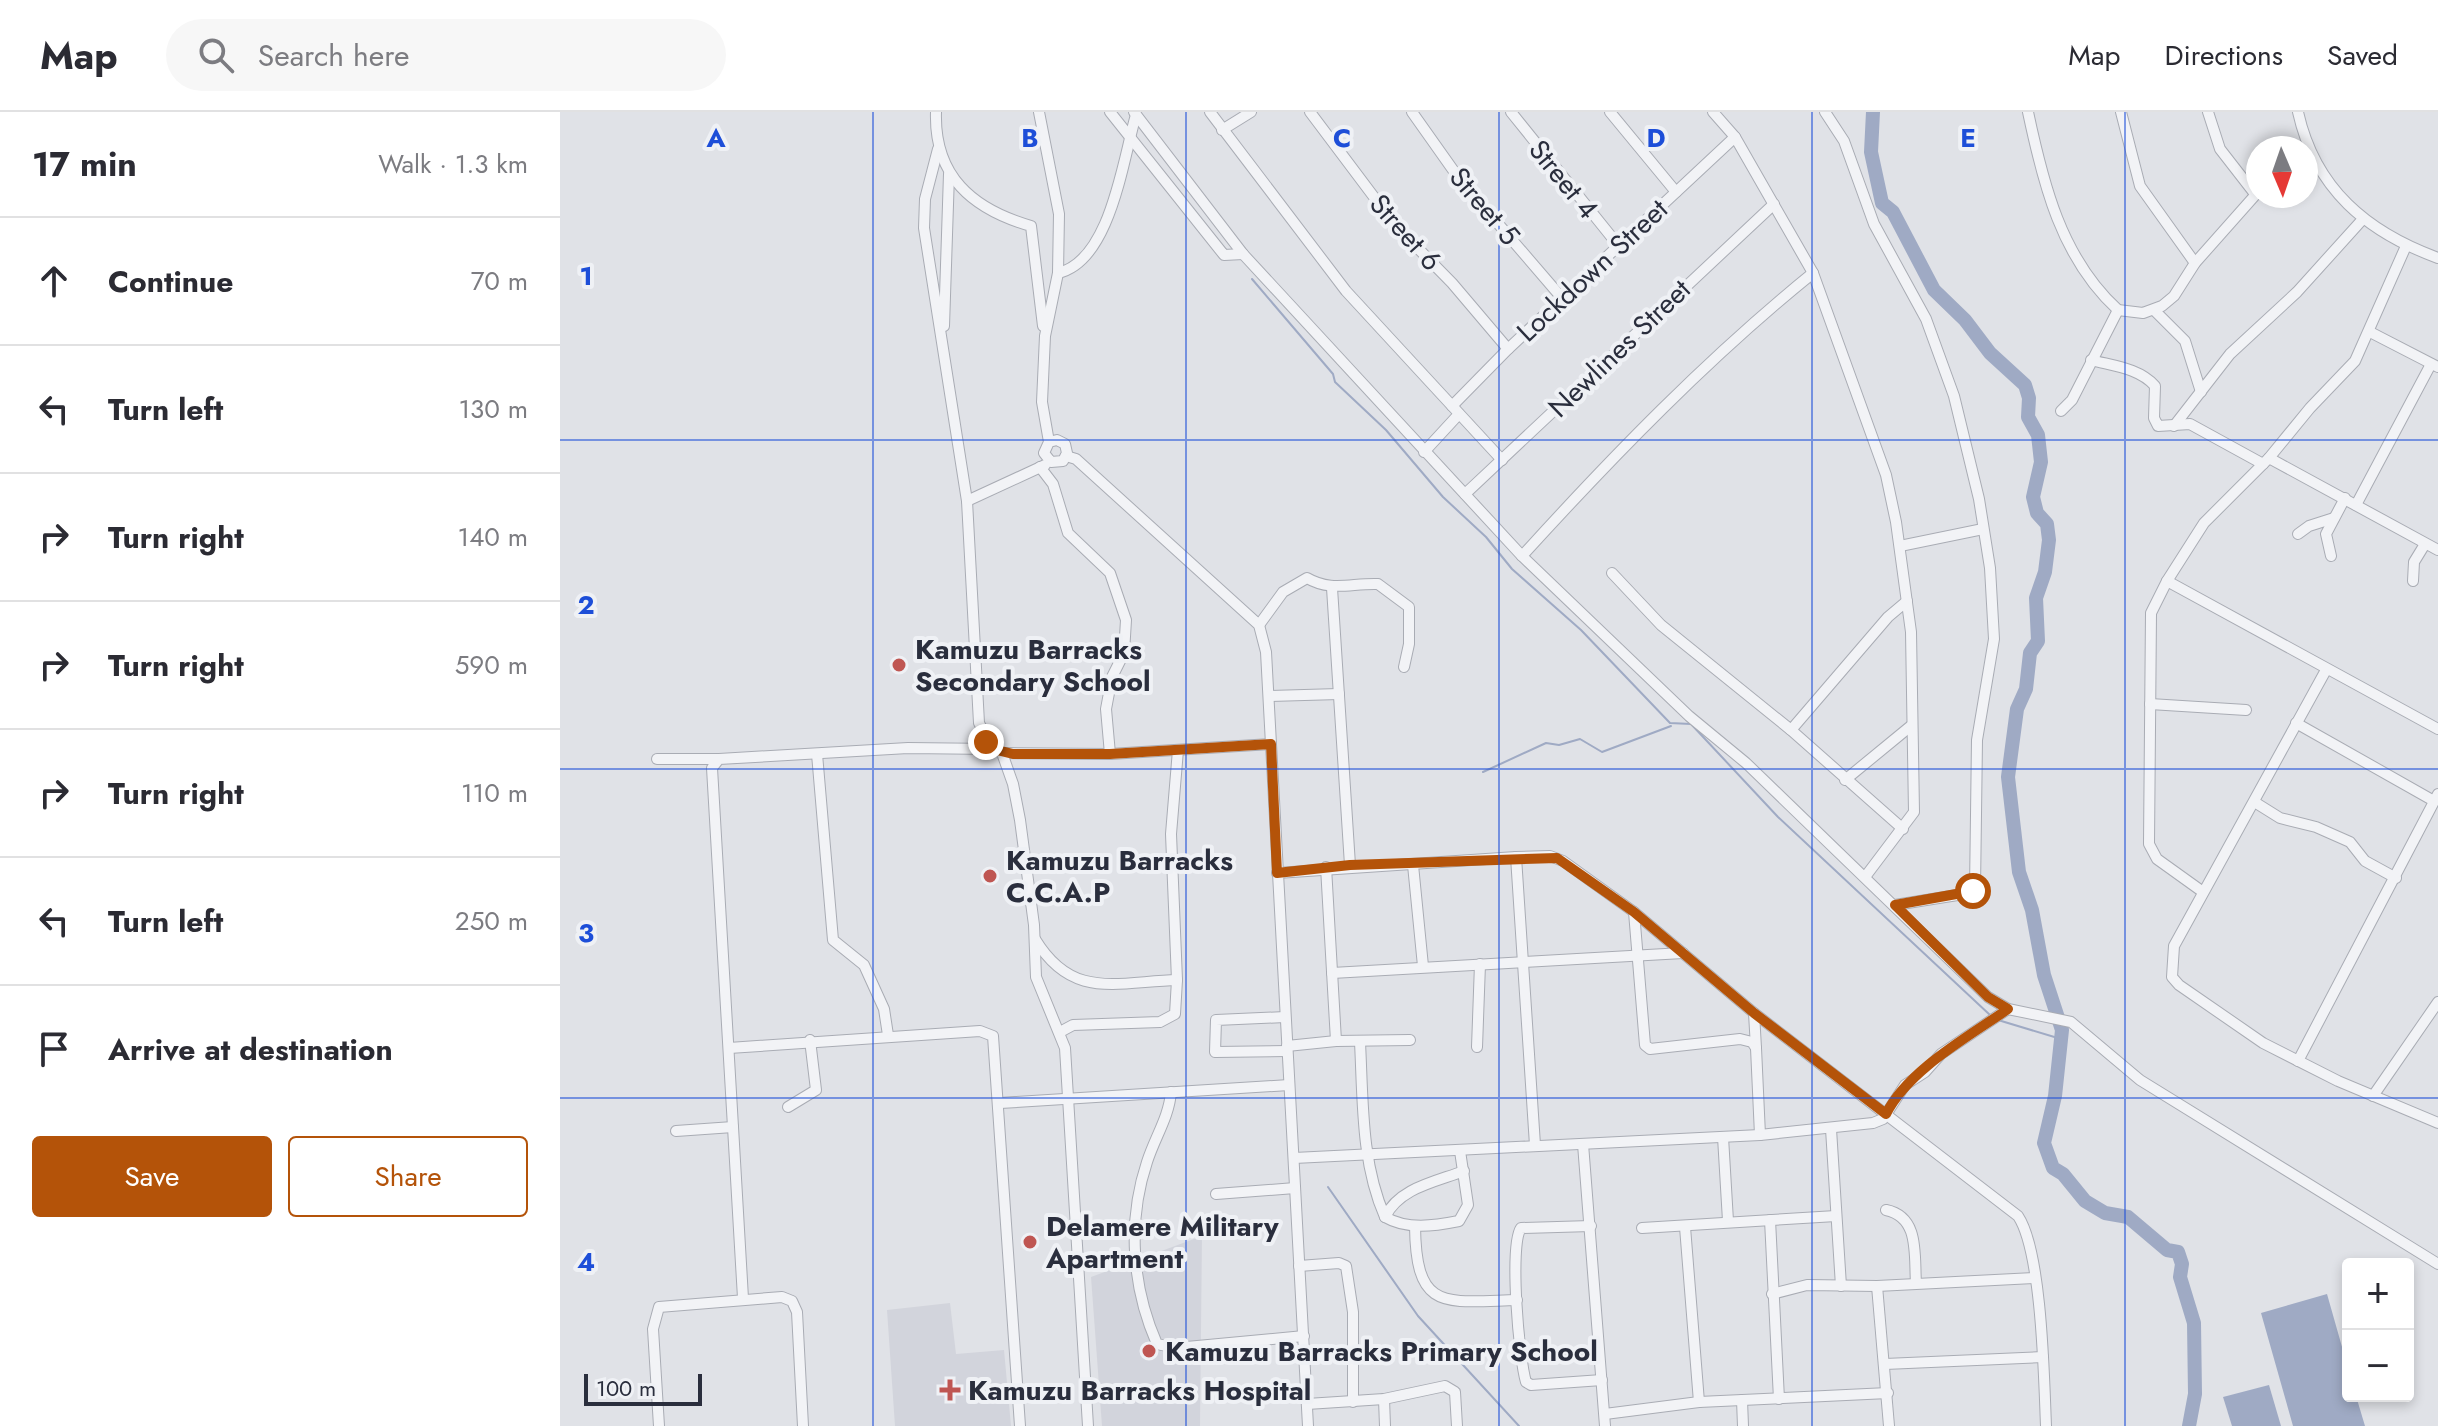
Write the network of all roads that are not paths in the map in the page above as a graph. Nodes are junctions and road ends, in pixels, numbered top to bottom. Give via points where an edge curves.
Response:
1 (934, 112) edge
2 (1039, 112) edge
3 (1110, 112) edge
4 (1210, 112) edge
5 (1251, 112) edge
6 (1310, 112) edge
7 (1412, 112) edge
8 (1511, 112) edge
9 (1610, 112) edge
10 (1713, 112) edge
11 (1825, 112) edge
12 (2028, 112) edge
13 (2121, 112) edge
14 (2208, 112) edge
15 (2298, 112) edge
16 (1135, 113) edge
17 (1222, 130) junction
18 (2304, 136) edge
19 (1129, 137) junction
20 (1735, 137) junction
21 (938, 149) junction
22 (2318, 171) edge
23 (949, 174) junction
24 (2246, 180) edge
25 (1676, 192) junction
26 (1774, 204) junction
27 (2246, 205) edge
28 (2362, 220) junction
29 (1618, 245) junction
30 (2406, 246) junction
31 (1243, 254) junction
32 (2438, 258) edge
33 (2195, 263) junction
34 (1058, 273) junction
35 (1813, 273) junction
36 (1562, 298) junction
37 (2118, 310) junction
38 (2154, 310) junction
39 (2370, 332) junction
40 (1045, 336) junction
41 (942, 343) junction
42 (1508, 349) junction
43 (2091, 360) junction
44 (2434, 366) edge
45 (2201, 392) junction
46 (1455, 410) junction
47 (2061, 411) dead end
48 (2174, 426) junction
49 (1049, 442) junction
50 (1424, 452) junction
51 (1066, 456) junction
52 (1502, 460) junction
53 (2266, 461) junction
54 (1051, 462) junction
55 (1040, 467) junction
56 (1465, 494) junction
57 (2345, 498) junction
58 (967, 501) junction
59 (2356, 505) junction
60 (2334, 518) junction
61 (1983, 529) junction
62 (2298, 534) dead end
63 (2425, 544) junction
64 (1900, 546) junction
65 (2438, 550) edge
66 (1522, 556) junction
67 (2331, 556) dead end
68 (1612, 573) dead end
69 (2167, 581) junction
70 (2413, 581) dead end
71 (1332, 588) junction
72 (1907, 601) junction
73 (1259, 625) junction
74 (1404, 667) dead end
75 (2326, 670) junction
76 (1339, 694) junction
77 (1270, 696) junction
78 (2150, 704) junction
79 (2246, 710) dead end
80 (2296, 723) junction
81 (1912, 725) junction
82 (2438, 729) edge
83 (1791, 730) junction
84 (1271, 744) junction
85 (1178, 750) junction
86 (997, 751) junction
87 (817, 754) junction
88 (1110, 754) junction
89 (657, 759) dead end
90 (719, 759) junction
91 (1845, 780) junction
92 (2436, 798) edge
93 (2256, 803) junction
94 (1903, 829) junction
95 (1516, 857) junction
96 (1350, 865) junction
97 (1413, 865) junction
98 (1326, 867) junction
99 (1277, 873) junction
100 (1865, 877) junction
101 (2396, 878) junction
102 (2203, 892) junction
103 (1895, 905) junction
104 (1634, 912) junction
105 (1035, 939) junction
106 (1683, 953) junction
107 (1636, 955) junction
108 (1525, 960) junction
109 (1480, 964) junction
110 (1423, 966) junction
111 (1332, 973) junction
112 (1177, 980) junction
113 (2438, 1002) edge
114 (2008, 1009) junction
115 (1754, 1013) junction
116 (1285, 1017) junction
117 (1060, 1032) junction
118 (888, 1035) junction
119 (810, 1040) junction
120 (1410, 1040) dead end
121 (1336, 1041) junction
122 (1360, 1042) junction
123 (1477, 1047) dead end
124 (729, 1048) junction
125 (1756, 1048) junction
126 (1287, 1049) junction
127 (2298, 1061) junction
128 (1289, 1085) junction
129 (1171, 1092) junction
130 (2373, 1096) junction
131 (1066, 1098) junction
132 (1000, 1103) junction
133 (788, 1107) dead end
134 (1886, 1114) junction
135 (2438, 1123) edge
136 (733, 1127) junction
137 (1831, 1129) junction
138 (676, 1131) dead end
139 (1760, 1135) junction
140 (1723, 1137) junction
141 (1583, 1144) junction
142 (1535, 1145) junction
143 (1460, 1151) junction
144 (1369, 1154) junction
145 (1294, 1158) junction
146 (1464, 1171) junction
147 (1295, 1188) junction
148 (1216, 1194) dead end
149 (1886, 1210) dead end
150 (1836, 1216) junction
151 (1385, 1217) junction
152 (1770, 1220) junction
153 (1728, 1221) junction
154 (1415, 1226) junction
155 (1591, 1226) junction
156 (1685, 1227) junction
157 (1642, 1228) dead end
158 (2438, 1264) edge
159 (1299, 1266) junction
160 (2034, 1278) junction
161 (1916, 1283) junction
162 (1841, 1286) junction
163 (1877, 1286) junction
164 (1772, 1294) junction
165 (743, 1298) junction
166 (1517, 1300) junction
167 (1304, 1336) junction
168 (2043, 1357) junction
169 (1885, 1364) junction
170 (1602, 1380) junction
171 (1888, 1393) junction
172 (1384, 1399) junction
173 (1779, 1399) junction
174 (1742, 1400) junction
175 (1353, 1402) junction
176 (1699, 1402) junction
177 (1307, 1404) junction
178 (1605, 1414) junction
179 (659, 1426) edge
180 (803, 1426) edge
181 (1020, 1426) edge
182 (1088, 1426) edge
183 (1308, 1426) edge
184 (1385, 1426) edge
185 (1457, 1426) edge
186 (1605, 1426) edge
187 (1743, 1426) edge
188 (1889, 1426) edge
189 (2046, 1426) edge

1 - 21 street
2 - 34 street via 1059,214
3 - 19 street
4 - 17 street
5 - 17 street
6 - 42 street, Street 6 via 1395,225
7 - 36 street, Street 5 via 1458,177
8 - 29 street, Street 4
9 - 25 street
10 - 20 street
11 - 61 street via 1844,141 1874,224 1926,319 1963,427
12 - 37 street via 2057,221 2084,268
13 - 33 street via 2140,186
14 - 24 street via 2220,149
15 - 18 street
16 - 19 street
16 - 31 street
17 - 46 street via 1346,291
19 - 31 street via 1224,255
19 - 34 street via 1115,203 1097,239 1081,260
20 - 25 street, Lockdown Street
20 - 26 street
21 - 23 street
21 - 41 street via 925,199 924,228
22 - 28 street
23 - 40 street via 977,203 1031,226
23 - 41 street
25 - 29 street, Lockdown Street
26 - 35 street
26 - 52 street, Newlines Street
27 - 33 street
28 - 30 street
28 - 45 street via 2297,292 2230,354
29 - 36 street, Lockdown Street
30 - 32 street
30 - 39 street
31 - 50 street
33 - 38 street via 2174,296
34 - 40 street
35 - 64 street via 1886,475
35 - 66 street via 1722,352
36 - 42 street, Lockdown Street
37 - 38 street
37 - 43 street
38 - 45 street via 2185,341
39 - 44 street
39 - 53 street via 2345,375
40 - 49 street via 1042,402
41 - 58 street
42 - 46 street, Lockdown Street
43 - 47 street
43 - 48 street via 2149,380 2157,398 2155,423
44 - 59 street
45 - 48 street
46 - 50 street, Lockdown Street
46 - 52 street
48 - 53 street via 2201,428
49 - 51 street via 1063,442
49 - 54 street via 1044,453
50 - 56 street
51 - 54 street
51 - 73 street via 1154,527
52 - 56 street, Newlines Street
53 - 57 street
53 - 69 street via 2204,523
54 - 55 street
55 - 58 street
55 - 88 street via 1053,484 1071,538 1110,573 1126,620 1124,653 1112,677 1106,709
56 - 66 street
57 - 59 street
57 - 60 street
58 - 86 street via 979,723
59 - 63 street
60 - 62 street
60 - 67 street via 2326,534
61 - 64 street
61 - 103 street via 1994,639 1977,740 1975,889
63 - 65 street
63 - 70 street via 2414,562
64 - 72 street
66 - 100 street
68 - 83 street via 1661,625
69 - 75 street
69 - 78 street via 2151,613
71 - 73 street via 1307,578 1290,586
71 - 74 street via 1378,584 1407,603
71 - 76 street
72 - 81 street
72 - 83 street via 1878,627
73 - 77 street
75 - 80 street
75 - 82 street
76 - 77 street
76 - 96 street
77 - 84 street
78 - 79 street
78 - 102 street via 2150,850
80 - 92 street
80 - 93 street
81 - 91 street
81 - 94 street via 1914,812
83 - 91 street
84 - 85 street
84 - 99 street
85 - 88 street
85 - 112 street via 1171,834
86 - 87 street via 908,748
86 - 88 street
86 - 105 street via 1017,801
87 - 90 street
87 - 118 street via 833,940 864,965 884,1009
89 - 90 street
90 - 124 street via 711,780
91 - 94 street
92 - 101 street
93 - 101 street via 2280,818 2350,842 2365,861
93 - 102 street
94 - 100 street
95 - 97 street
95 - 104 street via 1563,861
95 - 108 street
96 - 97 street
96 - 98 street
97 - 110 street
98 - 99 street
98 - 111 street
99 - 116 street
100 - 103 street
101 - 127 street
102 - 127 street via 2172,952 2172,977 2263,1043
103 - 114 street via 1988,997
104 - 106 street
104 - 107 street
105 - 112 street via 1056,967 1079,982
105 - 117 street via 1036,977
106 - 107 street
106 - 115 street
107 - 108 street
107 - 125 street via 1647,1048 1740,1039
108 - 109 street
108 - 142 street
109 - 110 street
109 - 123 street
110 - 111 street
111 - 121 street
112 - 117 street via 1176,1010 1170,1020 1073,1025
113 - 130 street
114 - 134 street via 1941,1054 1896,1094
114 - 158 street via 2071,1022 2140,1080
115 - 125 street
115 - 134 street
116 - 126 street
116 - 126 street via 1216,1020 1215,1052
117 - 131 street
118 - 119 street
118 - 132 street via 987,1033 996,1042
119 - 124 street
119 - 133 street via 816,1090
120 - 122 street
121 - 122 street
121 - 126 street
122 - 144 street
124 - 136 street
125 - 139 street
126 - 128 street
127 - 130 street
128 - 129 street
128 - 145 street
129 - 131 street
129 - 167 street via 1170,1110 1152,1146 1135,1212 1137,1280 1157,1344 1176,1348
130 - 135 street
131 - 132 street
131 - 182 street
132 - 181 street
134 - 137 street via 1878,1122
134 - 160 street via 2018,1216
136 - 138 street
136 - 165 street
137 - 139 street
137 - 150 street
139 - 140 street
140 - 141 street
140 - 153 street
141 - 142 street
141 - 155 street
142 - 143 street
143 - 144 street
143 - 146 street
144 - 145 street
144 - 151 street
145 - 147 street
146 - 151 street via 1406,1193
146 - 154 street via 1465,1216
147 - 148 street
147 - 159 street
149 - 161 street via 1904,1216 1910,1226
150 - 152 street
150 - 162 street
151 - 154 street
152 - 153 street
152 - 164 street
153 - 156 street
154 - 166 street via 1417,1269 1433,1292 1452,1302
155 - 166 street via 1521,1228 1515,1239
155 - 170 street
156 - 157 street
156 - 176 street
159 - 167 street
159 - 175 street via 1346,1266 1353,1312
160 - 161 street
160 - 168 street
161 - 163 street
162 - 163 street
162 - 164 street via 1807,1285
163 - 169 street
164 - 173 street
165 - 179 street via 659,1307 653,1329
165 - 180 street via 782,1297 796,1308
166 - 170 street via 1526,1382
167 - 177 street
168 - 169 street
168 - 189 street
169 - 171 street
170 - 178 street
171 - 173 street
171 - 188 street
172 - 175 street
172 - 184 street
172 - 185 street via 1451,1387
173 - 174 street
174 - 176 street
174 - 187 street
175 - 177 street
176 - 178 street
177 - 183 street
178 - 186 street

